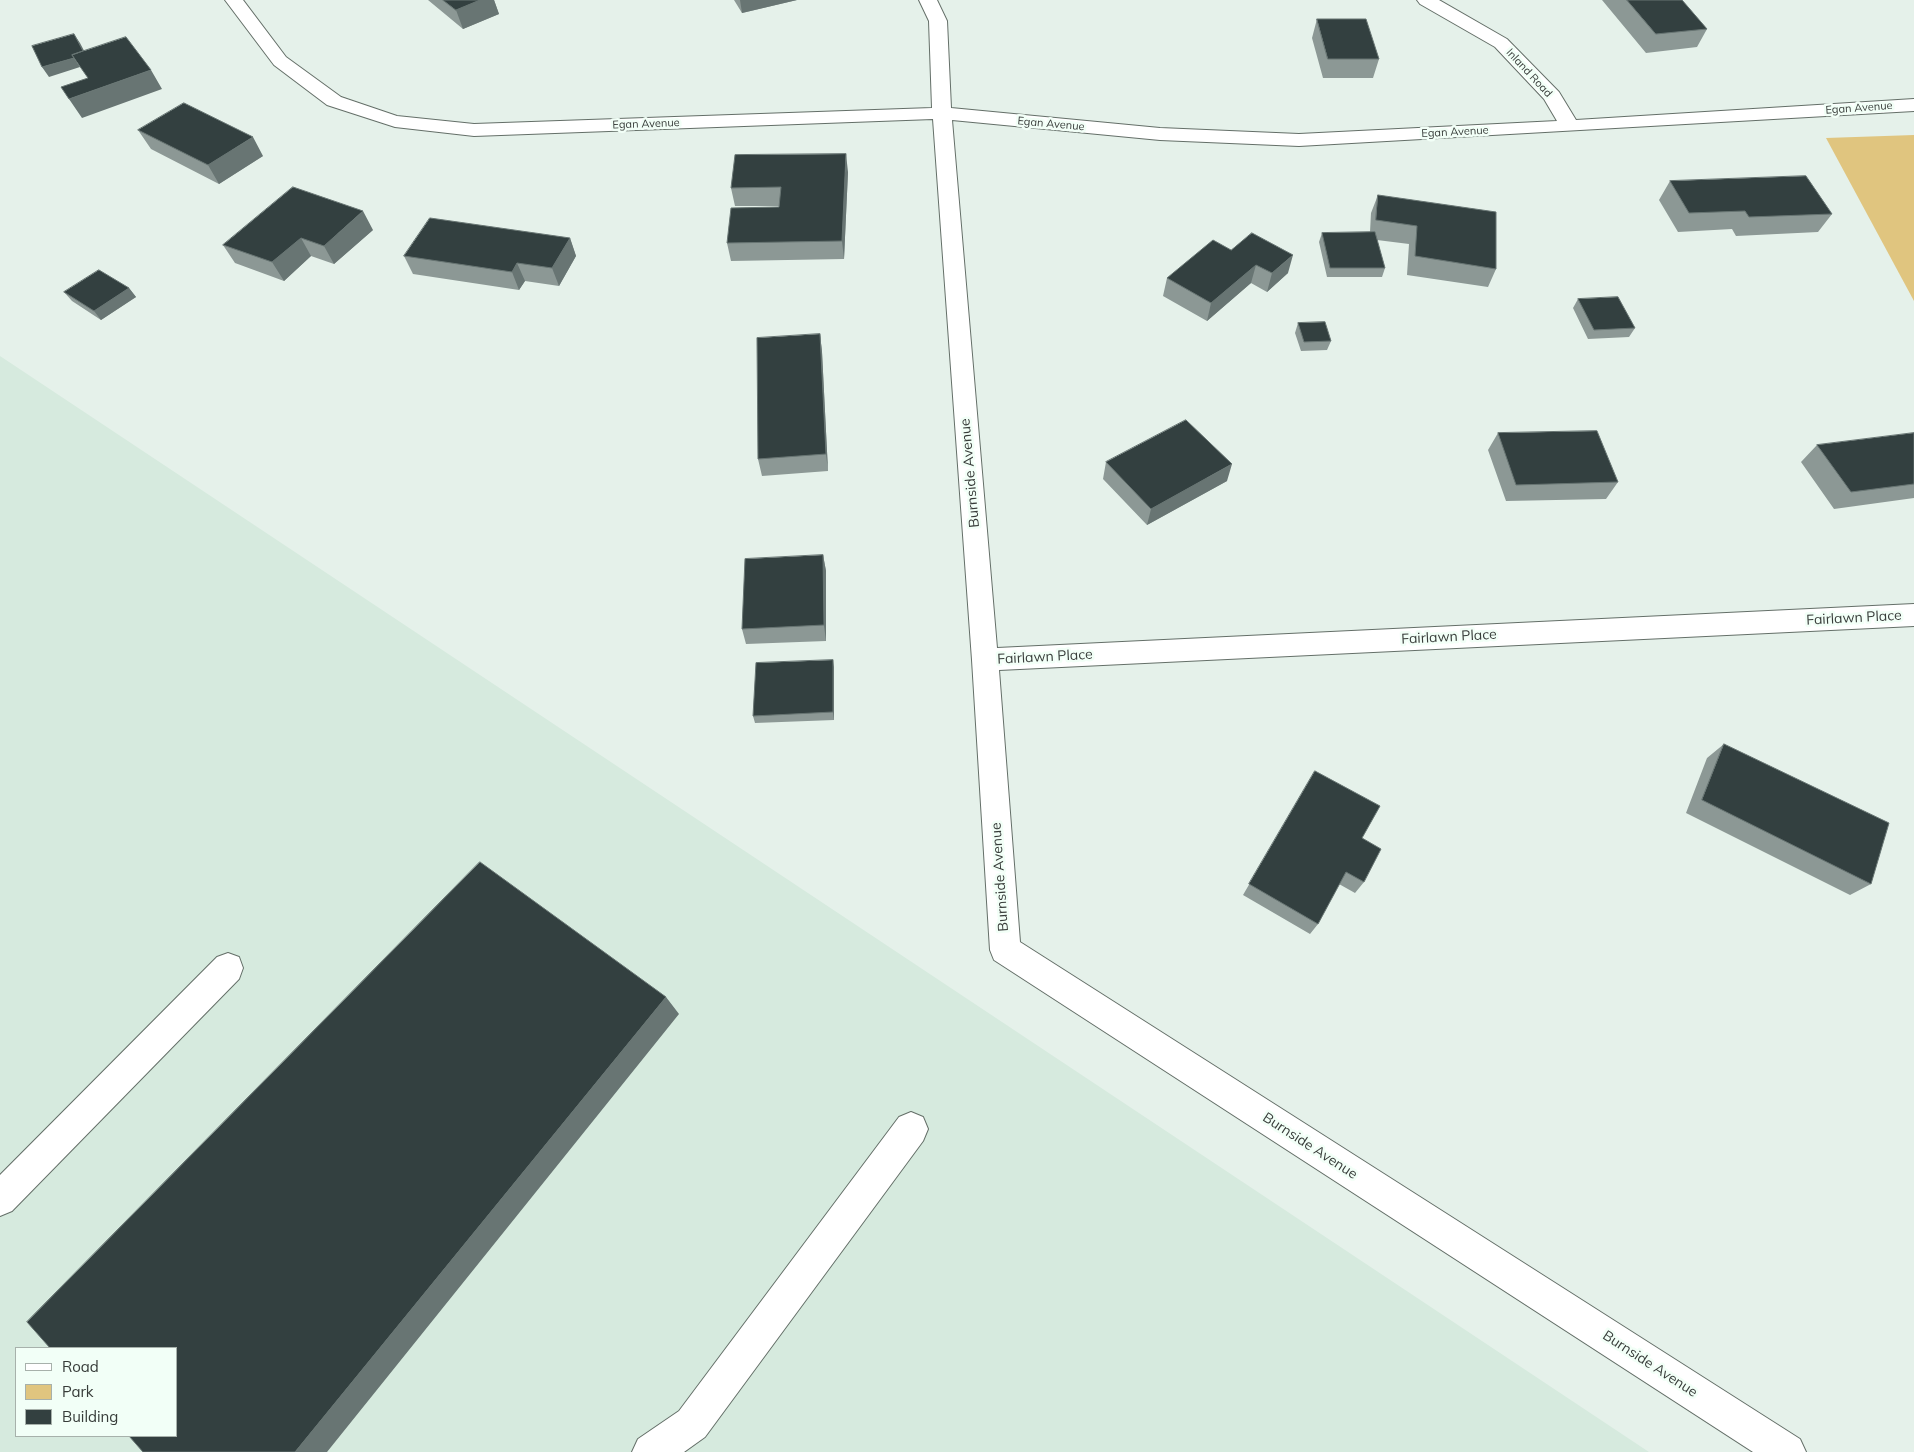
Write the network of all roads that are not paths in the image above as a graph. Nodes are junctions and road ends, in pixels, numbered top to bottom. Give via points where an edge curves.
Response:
1 (234, 0) edge
2 (928, 0) edge
3 (1426, 0) edge
4 (1914, 105) edge
5 (942, 113) junction
6 (1570, 126) junction
7 (1914, 615) edge
8 (985, 660) junction
9 (228, 968) dead end
10 (911, 1129) dead end
11 (0, 1199) edge
12 (651, 1452) edge
13 (1787, 1452) edge

1 - 5 street, Egan Avenue via 280,62 334,101 395,121 474,130
2 - 5 street, Burnside Avenue via 938,21
3 - 6 street, Inland Road via 1501,43 1552,96
4 - 6 street, Egan Avenue
5 - 6 street, Egan Avenue via 1160,134 1299,140
5 - 8 street, Burnside Avenue
7 - 8 street, Fairlawn Place
8 - 13 street, Burnside Avenue via 1005,950
9 - 11 street
10 - 12 street via 692,1424

